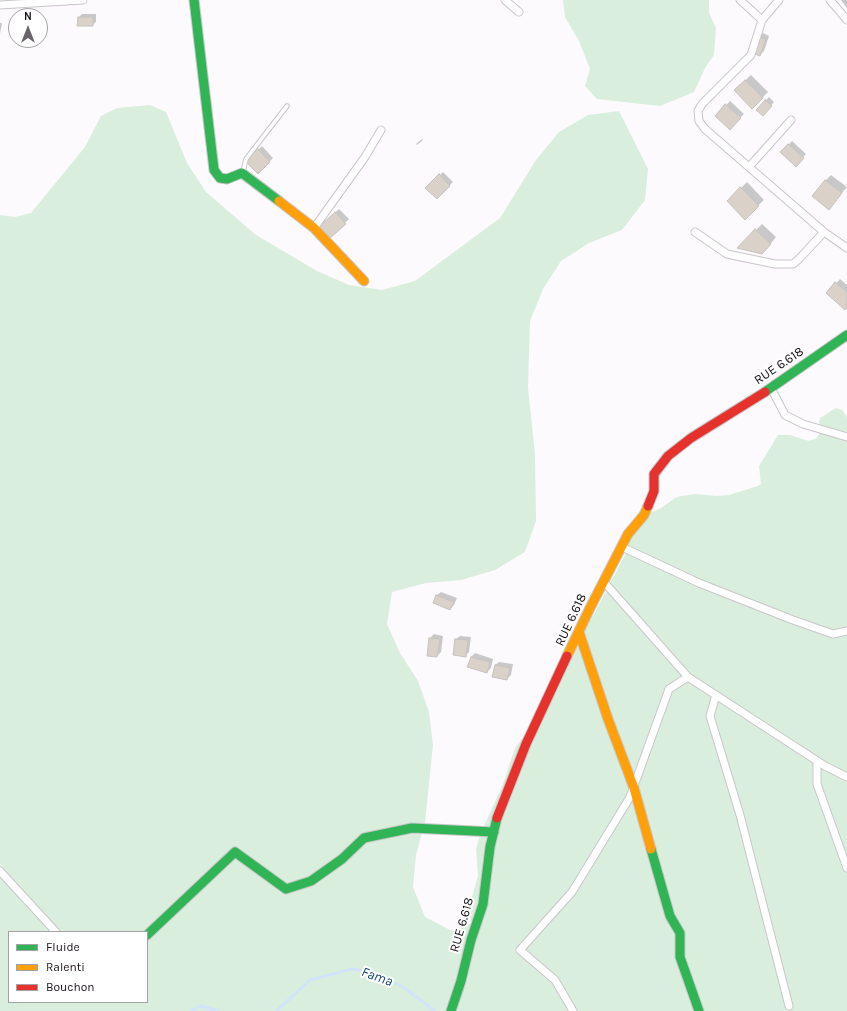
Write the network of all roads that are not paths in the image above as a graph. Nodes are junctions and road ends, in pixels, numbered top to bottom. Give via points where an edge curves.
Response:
1 (83, 0) edge
2 (194, 0) edge
3 (505, 0) edge
4 (740, 0) edge
5 (779, 0) edge
6 (830, 0) edge
7 (0, 5) edge
8 (519, 12) dead end
9 (762, 20) junction
10 (847, 20) edge
11 (287, 106) dead end
12 (791, 120) dead end
13 (381, 130) dead end
14 (749, 167) junction
15 (242, 173) junction
16 (314, 228) junction
17 (695, 232) dead end
18 (824, 232) junction
19 (847, 248) edge
20 (364, 281) dead end
21 (847, 335) edge
22 (771, 388) junction
23 (847, 437) edge
24 (622, 547) junction
25 (604, 582) junction
26 (847, 631) edge
27 (579, 632) junction
28 (688, 677) junction
29 (716, 695) junction
30 (817, 762) junction
31 (847, 777) edge
32 (634, 788) junction
33 (494, 832) junction
34 (847, 868) edge
35 (0, 871) edge
36 (55, 931) edge
37 (148, 933) edge
38 (789, 1006) dead end
39 (451, 1011) edge
40 (573, 1011) edge
41 (699, 1011) edge

1 - 7 street
2 - 15 street via 214,170 220,178 227,179
3 - 8 street
4 - 9 street
5 - 9 street
6 - 10 street
9 - 14 street via 751,55 698,111 699,121 705,130
11 - 15 lane via 246,159
12 - 14 street
13 - 16 street via 365,157
14 - 18 street
15 - 16 street
16 - 20 street
17 - 18 street via 727,254 775,264 793,264
18 - 19 street
21 - 22 street, RUE 6.618
22 - 23 street via 785,415 802,424
22 - 24 street, RUE 6.618 via 691,438 668,456 654,474 654,491 644,515 628,534
24 - 25 street, RUE 6.618
24 - 26 street via 699,583 793,620 833,634
25 - 27 street, RUE 6.618
25 - 28 street
27 - 32 street
27 - 33 street, RUE 6.618 via 526,744 497,817
28 - 29 street
28 - 32 street via 669,689
29 - 30 street
29 - 38 street via 710,716 740,815
30 - 31 street
30 - 34 street via 816,784
32 - 40 street via 572,892 520,950 554,980
32 - 41 street via 670,916 680,933 680,957
33 - 37 street via 412,828 364,838 342,859 311,881 286,889 235,852
33 - 39 street, RUE 6.618 via 484,904
35 - 36 street

